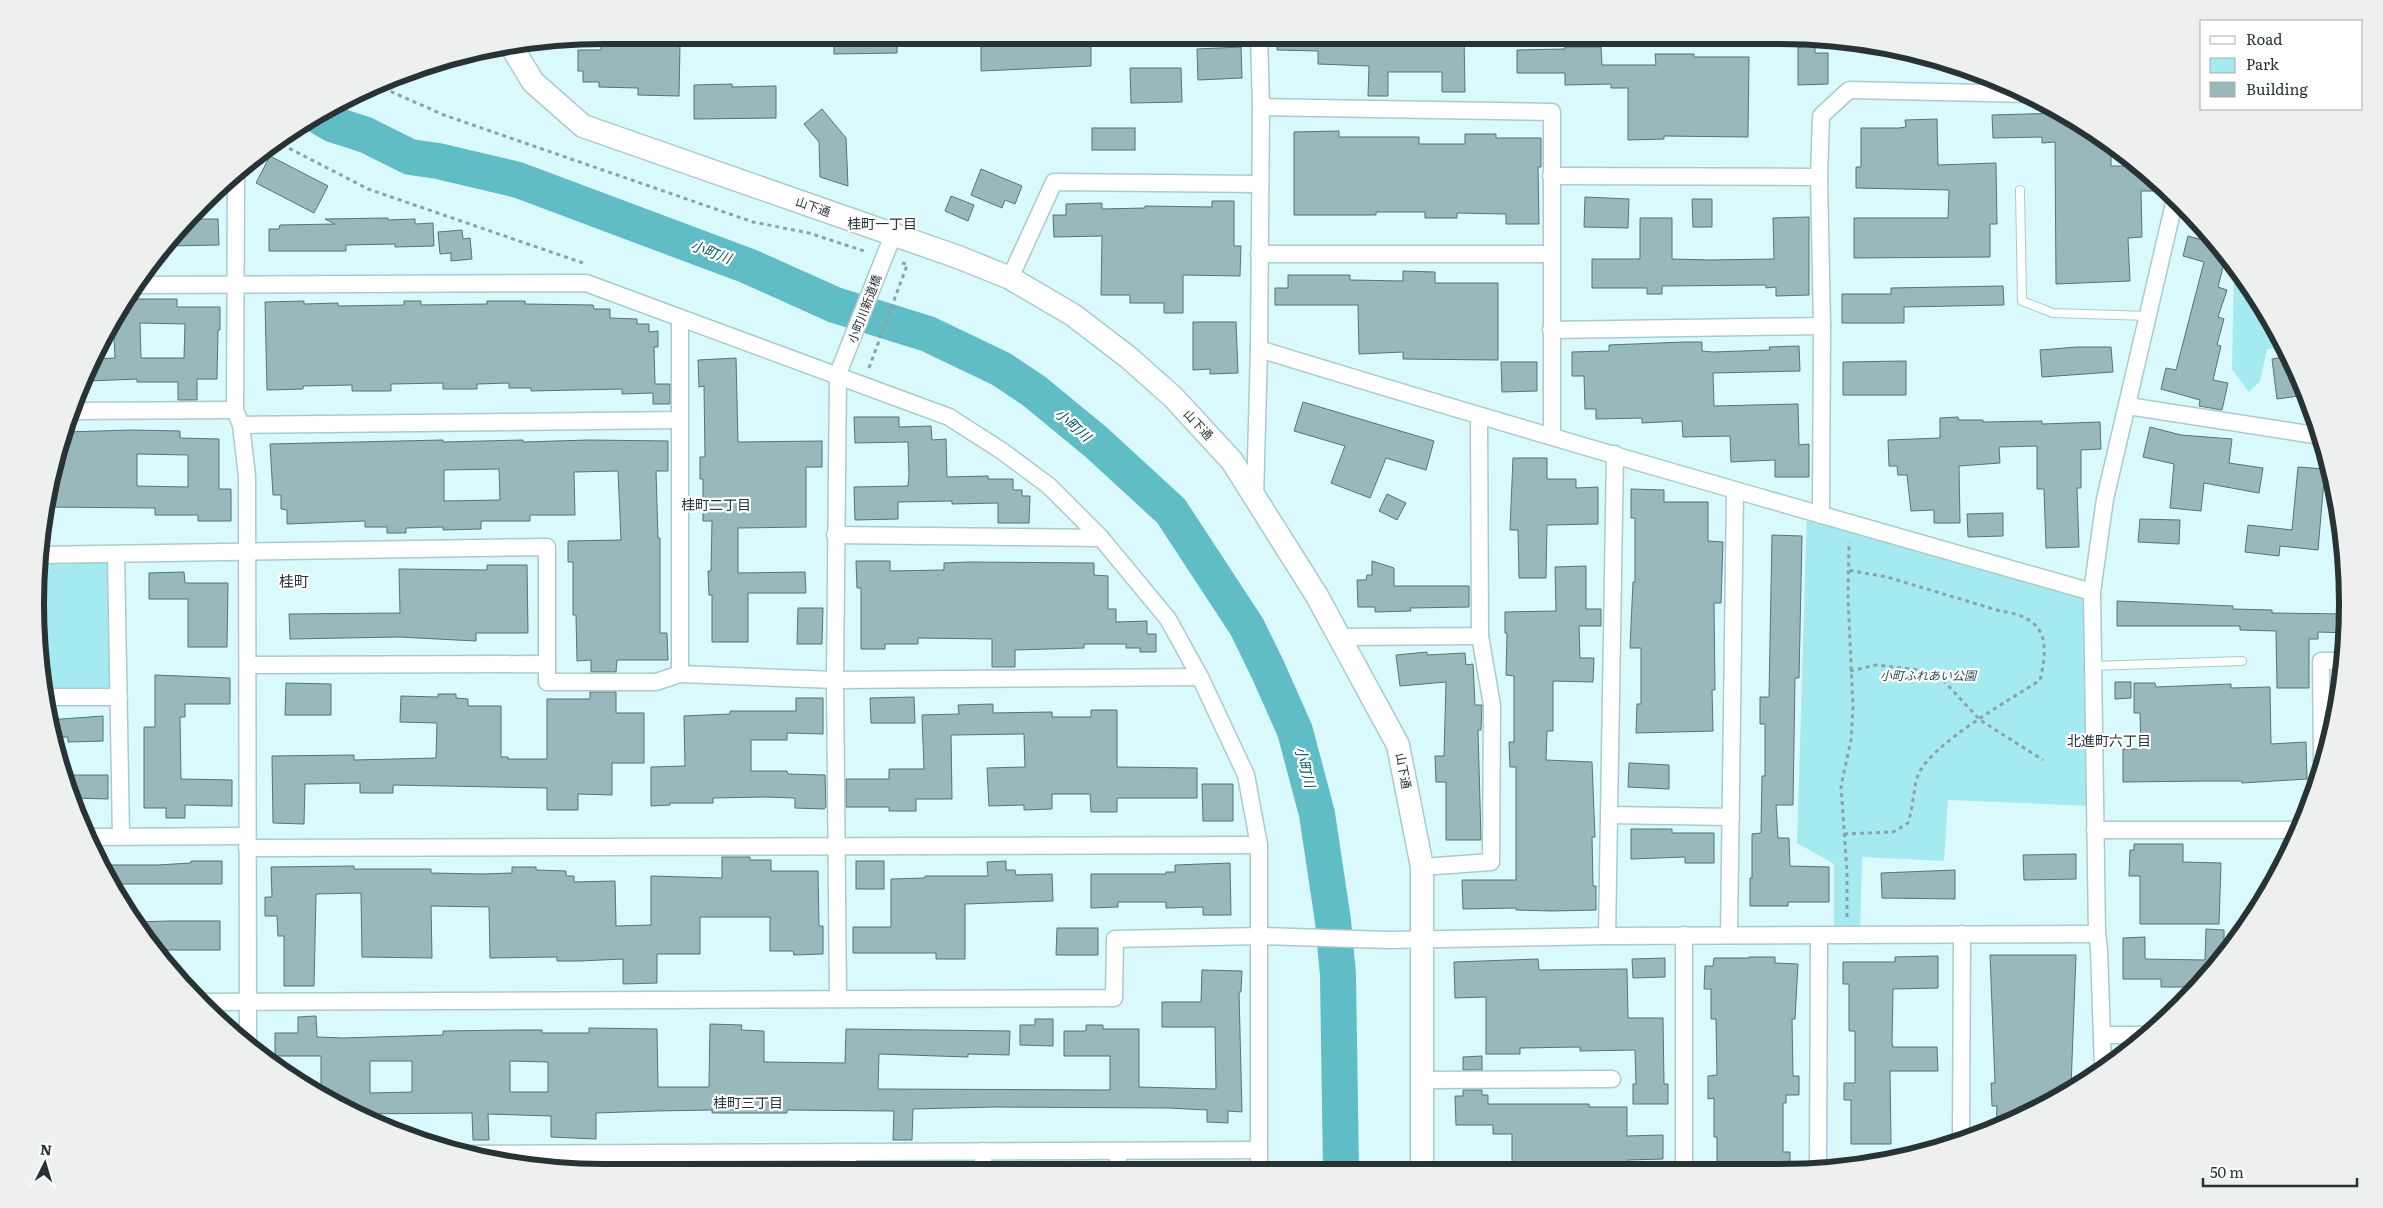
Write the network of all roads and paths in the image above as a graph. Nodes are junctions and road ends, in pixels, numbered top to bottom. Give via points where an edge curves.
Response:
1 (1259, 44) edge
2 (515, 52) edge
3 (384, 89) edge
4 (2009, 94) edge
5 (1261, 107) junction
6 (283, 145) edge
7 (1551, 176) junction
8 (1819, 177) junction
9 (236, 182) edge
10 (1260, 184) junction
11 (2020, 190) dead end
12 (2173, 206) edge
13 (893, 236) junction
14 (1258, 254) junction
15 (1550, 254) junction
16 (884, 261) junction
17 (588, 265) dead end
18 (1010, 278) junction
19 (144, 285) edge
20 (237, 286) junction
21 (2148, 316) junction
22 (680, 318) junction
23 (1822, 326) junction
24 (1550, 330) junction
25 (1259, 349) junction
26 (843, 364) junction
27 (2128, 406) junction
28 (78, 411) edge
29 (238, 417) junction
30 (1479, 417) junction
31 (679, 420) junction
32 (2313, 435) edge
33 (1552, 436) junction
34 (1614, 454) junction
35 (1735, 491) junction
36 (1255, 498) junction
37 (1821, 515) junction
38 (1851, 524) junction
39 (835, 535) junction
40 (1101, 538) junction
41 (248, 551) junction
42 (46, 555) edge
43 (116, 555) junction
44 (1847, 570) junction
45 (2092, 592) junction
46 (1480, 636) junction
47 (1340, 637) junction
48 (2242, 661) dead end
49 (2336, 661) edge
50 (547, 664) junction
51 (248, 665) junction
52 (2093, 666) junction
53 (1850, 671) junction
54 (680, 674) junction
55 (1200, 677) junction
56 (835, 680) junction
57 (52, 697) edge
58 (119, 697) junction
59 (1980, 720) junction
60 (2322, 742) edge
61 (2043, 760) dead end
62 (1609, 815) junction
63 (1731, 817) junction
64 (2095, 830) junction
65 (2291, 830) edge
66 (1844, 834) junction
67 (121, 836) junction
68 (95, 837) edge
69 (247, 842) junction
70 (1259, 845) junction
71 (836, 846) junction
72 (1422, 867) junction
73 (1847, 934) junction
74 (1962, 934) junction
75 (2097, 934) junction
76 (1684, 935) junction
77 (1729, 935) junction
78 (1819, 935) junction
79 (1260, 936) junction
80 (1607, 936) junction
81 (1422, 939) junction
82 (838, 999) junction
83 (210, 1002) edge
84 (248, 1002) junction
85 (2103, 1035) junction
86 (2136, 1035) edge
87 (248, 1036) edge
88 (2103, 1060) edge
89 (1612, 1079) dead end
90 (1422, 1080) junction
91 (1961, 1134) edge
92 (1259, 1150) junction
93 (1118, 1151) junction
94 (848, 1152) junction
95 (983, 1152) junction
96 (501, 1154) edge
97 (601, 1154) junction
98 (1818, 1163) edge
99 (602, 1164) edge
100 (848, 1164) edge
101 (983, 1164) edge
102 (1118, 1164) edge
103 (1259, 1164) edge
104 (1422, 1164) edge
105 (1684, 1164) edge

1 - 5 street
2 - 13 street, 山下通 via 533,82 583,126
3 - 16 path via 444,115 753,222 809,233
4 - 8 street via 1849,90 1821,116
5 - 7 street via 1552,112
5 - 10 street
6 - 17 path via 368,189
7 - 8 street
7 - 15 street
8 - 23 street
9 - 20 street
10 - 14 street
10 - 18 street via 1054,182
11 - 21 lane via 2022,301 2053,313
12 - 21 street
13 - 16 street, 小町川新道橋
13 - 18 street, 山下通
14 - 15 street
14 - 25 street
15 - 24 street
16 - 26 street, 小町川新道橋
16 - 26 path via 907,264 872,363 868,371
18 - 36 street, 山下通 via 1073,315 1173,397 1232,461
19 - 20 street
20 - 22 street via 586,283
20 - 29 street
21 - 27 street
22 - 26 street
22 - 31 street
23 - 24 street
23 - 37 street
24 - 33 street
25 - 30 street
25 - 36 street
26 - 39 street, 小町川新道橋
26 - 40 street via 949,417 1002,451 1050,486
27 - 32 street
27 - 45 street via 2105,499
28 - 29 street
29 - 31 street
29 - 41 street via 247,476
30 - 33 street
30 - 46 street
31 - 54 street
33 - 34 street
34 - 35 street
34 - 62 street
35 - 37 street
35 - 63 street
36 - 47 street, 山下通
37 - 38 street
38 - 44 path
38 - 45 street
39 - 40 street
39 - 56 street, 小町川新道橋
40 - 55 street via 1168,619
41 - 43 street
41 - 50 street via 547,547
41 - 51 street
42 - 43 street
43 - 58 street
44 - 53 path
44 - 59 path via 1887,577 2030,619 2041,632 2045,646 2040,680
45 - 52 street
46 - 47 street
46 - 72 street via 1492,705 1491,862
47 - 72 street, 山下通 via 1398,745
48 - 52 lane
49 - 60 street via 2320,661
50 - 51 street
50 - 54 street via 547,682 656,682
51 - 69 street
52 - 64 street
53 - 59 path via 1876,665 1920,670 1943,680
53 - 66 path via 1853,707 1851,740 1842,786
54 - 56 street
55 - 56 street
55 - 70 street via 1246,775
56 - 71 street, 小町川新道橋
57 - 58 street
58 - 67 street
59 - 61 path
59 - 66 path via 1939,749 1925,764 1917,777 1908,823 1893,832
62 - 63 street
62 - 80 street
63 - 77 street
64 - 65 street
64 - 75 street
66 - 73 path
67 - 68 street
67 - 69 street
69 - 71 street
69 - 84 street
70 - 71 street
70 - 79 street
71 - 82 street, 小町川新道橋
72 - 81 street, 山下通
73 - 74 street
73 - 78 street
74 - 75 street
74 - 91 street
75 - 85 street
76 - 77 street
76 - 80 street
76 - 105 street
77 - 78 street
78 - 98 street
79 - 81 street
79 - 82 street via 1115,939 1114,998
79 - 92 street
80 - 81 street
81 - 90 street, 山下通
82 - 84 street
83 - 84 street
84 - 87 street
85 - 86 street
85 - 88 street
89 - 90 street
90 - 104 street, 山下通
92 - 93 street
92 - 103 street
93 - 95 street
93 - 102 street
94 - 95 street
94 - 97 street
94 - 100 street
95 - 101 street
96 - 97 street
97 - 99 street

